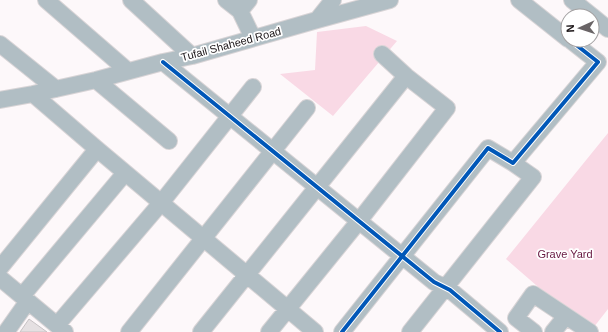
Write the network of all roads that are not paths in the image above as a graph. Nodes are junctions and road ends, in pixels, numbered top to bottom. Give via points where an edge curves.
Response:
1 (46, 0) edge
2 (131, 0) edge
3 (226, 0) edge
4 (333, 0) edge
5 (390, 0) edge
6 (519, 0) edge
7 (572, 0) edge
8 (244, 6) edge
9 (582, 8) edge
10 (317, 20) junction
11 (600, 22) edge
12 (608, 29) edge
13 (560, 32) edge
14 (253, 38) junction
15 (0, 44) edge
16 (580, 48) edge
17 (382, 54) dead end
18 (192, 56) junction
19 (163, 62) junction
20 (128, 71) junction
21 (406, 76) junction
22 (96, 80) junction
23 (253, 87) dead end
24 (56, 89) junction
25 (33, 94) junction
26 (0, 100) edge
27 (307, 108) dead end
28 (230, 116) junction
29 (169, 141) dead end
30 (97, 149) junction
31 (273, 151) junction
32 (513, 163) junction
33 (125, 173) junction
34 (317, 187) junction
35 (160, 202) junction
36 (359, 221) junction
37 (204, 239) junction
38 (402, 256) junction
39 (0, 268) edge
40 (247, 275) junction
41 (0, 278) edge
42 (445, 288) junction
43 (25, 298) junction
44 (288, 309) junction
45 (566, 316) junction
46 (61, 329) edge
47 (491, 329) edge
48 (6, 332) edge
49 (129, 332) edge
50 (201, 332) edge
51 (269, 332) edge
52 (315, 332) edge
53 (342, 332) edge
54 (410, 332) edge
55 (534, 332) edge
56 (553, 332) edge
57 (590, 332) edge

1 - 20 street
2 - 18 street
3 - 8 street
4 - 10 street
5 - 10 street, Tufail Shaheed Road
6 - 13 street
7 - 9 street
8 - 14 street
10 - 14 street, Tufail Shaheed Road
11 - 12 street
14 - 18 street, Tufail Shaheed Road
15 - 24 street
16 - 32 street via 598,62
17 - 21 street
18 - 19 street, Tufail Shaheed Road
19 - 20 street, Tufail Shaheed Road
19 - 28 street
20 - 22 street, Tufail Shaheed Road
21 - 34 street
21 - 36 street via 447,108
22 - 24 street, Tufail Shaheed Road
22 - 29 street
23 - 28 street
24 - 25 street, Tufail Shaheed Road
25 - 26 street, Tufail Shaheed Road
25 - 30 street
27 - 31 street
28 - 31 street
28 - 35 street
30 - 33 street
30 - 39 street
31 - 34 street
31 - 37 street
32 - 38 street via 488,148
32 - 42 street via 533,177
33 - 35 street
33 - 43 street
34 - 36 street
34 - 40 street
35 - 37 street
35 - 46 street
36 - 38 street
36 - 44 street
37 - 40 street
37 - 49 street
38 - 42 street
38 - 53 street
40 - 44 street
40 - 50 street
41 - 43 street
42 - 47 street
42 - 54 street
43 - 46 street
43 - 48 street
44 - 51 street
44 - 52 street
45 - 55 street via 533,294 516,318
45 - 56 street
45 - 57 street

